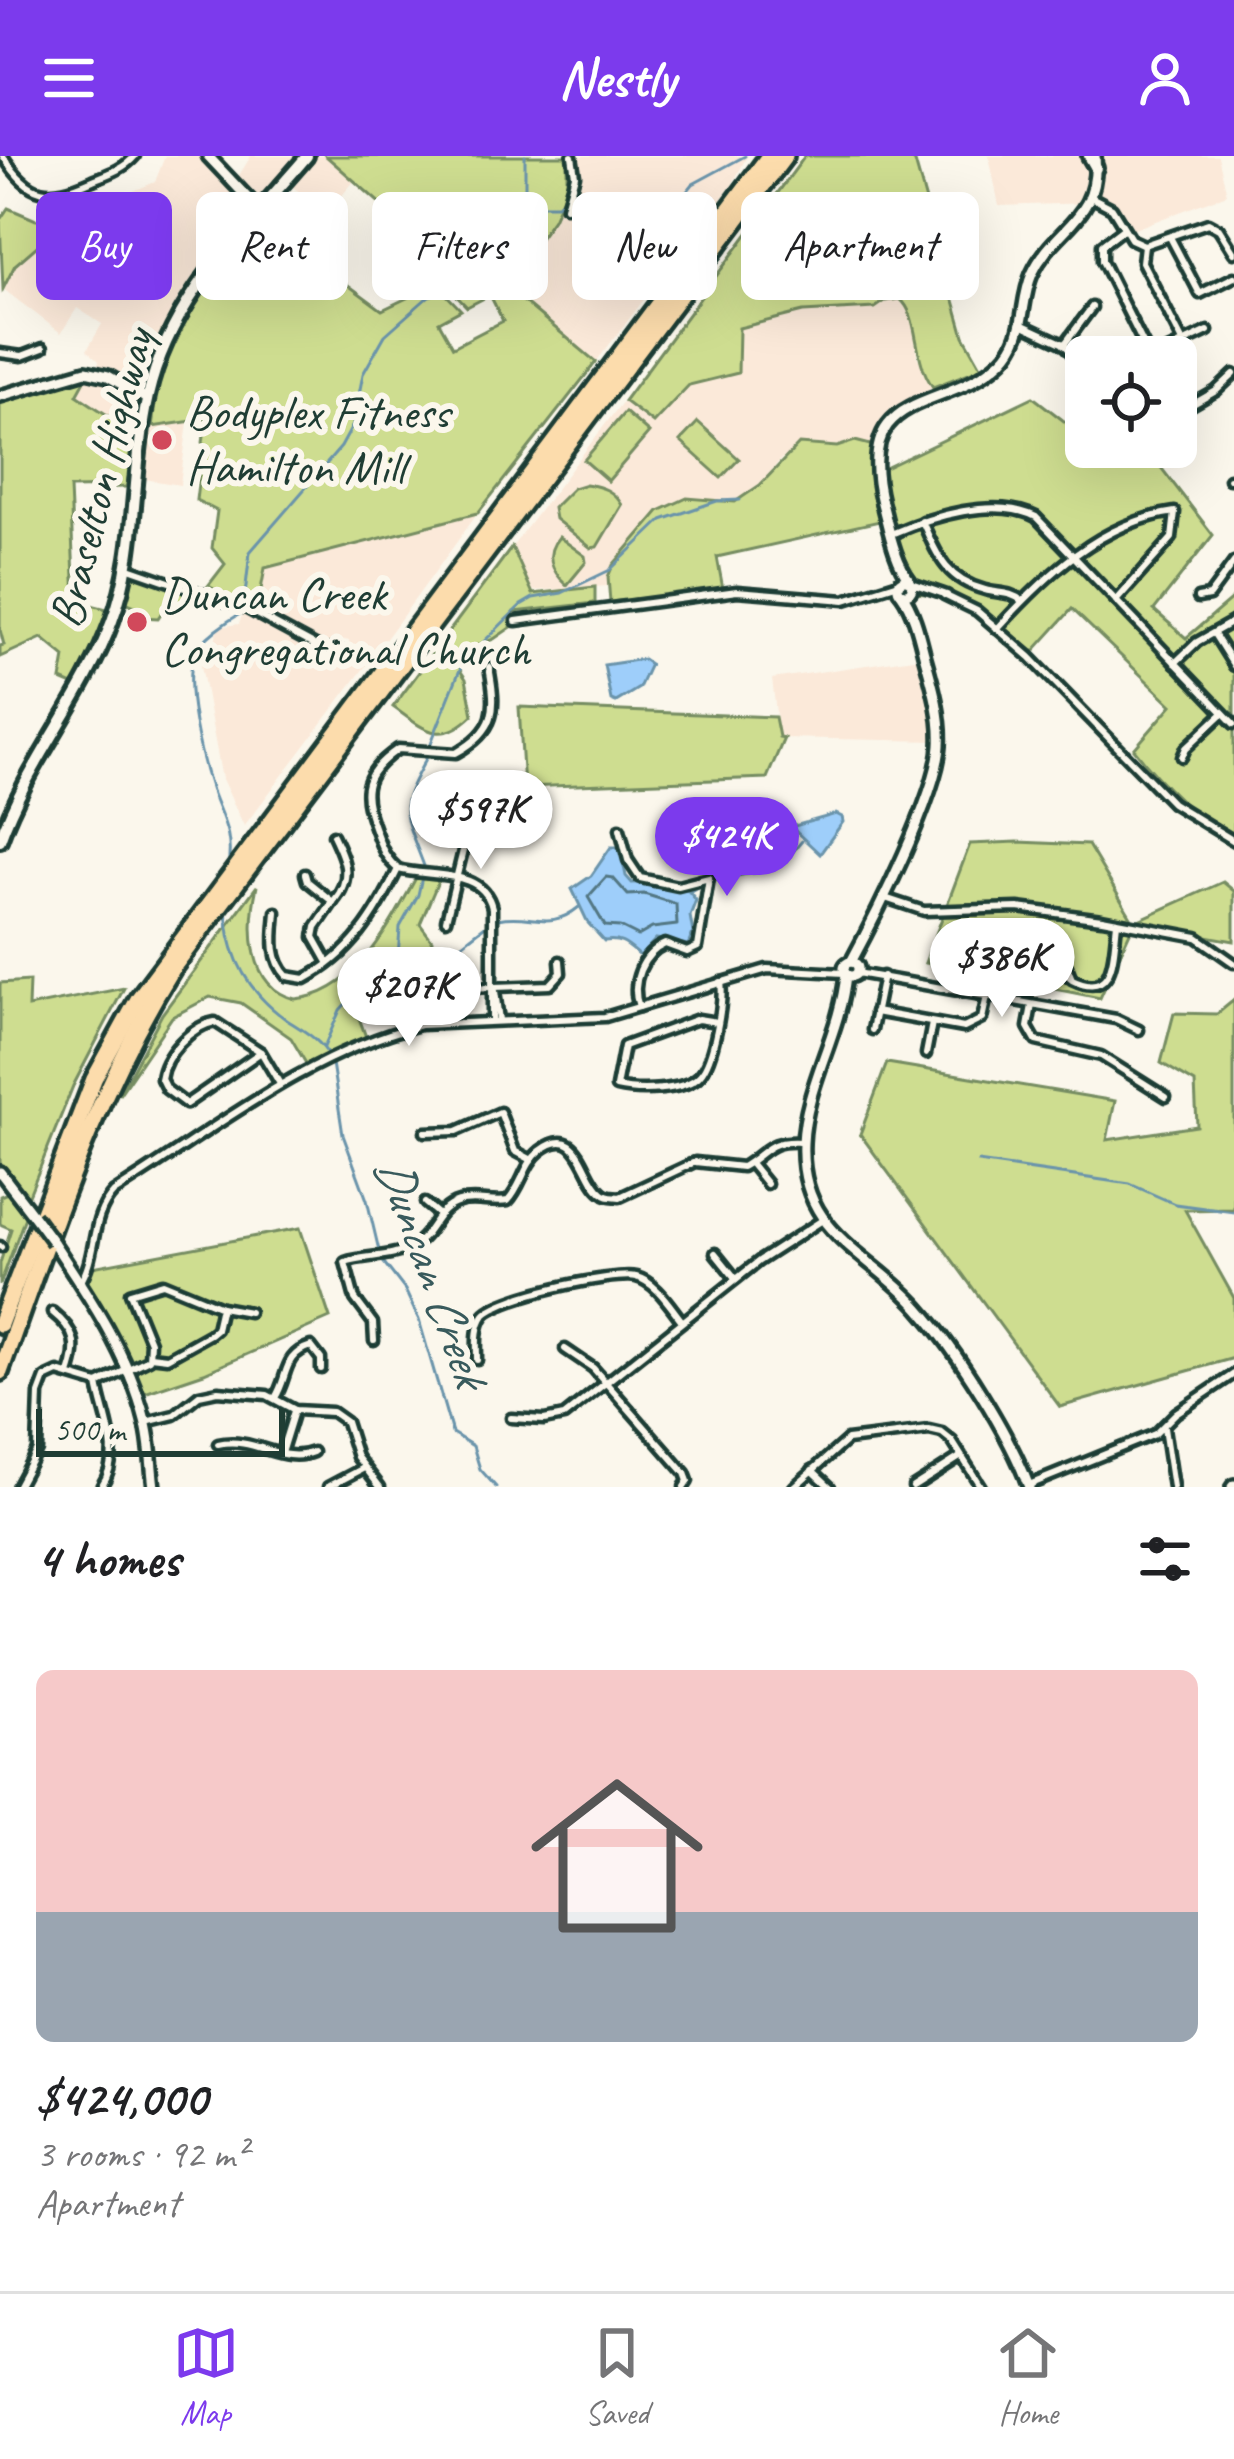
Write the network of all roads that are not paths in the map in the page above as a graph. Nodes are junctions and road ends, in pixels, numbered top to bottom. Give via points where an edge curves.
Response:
1 (3, 156) edge
2 (135, 156) edge
3 (208, 156) edge
4 (308, 156) edge
5 (572, 156) edge
6 (765, 156) edge
7 (784, 156) edge
8 (1095, 160) edge
9 (241, 192) edge
10 (277, 192) edge
11 (1091, 197) junction
12 (566, 207) dead end
13 (1124, 229) junction
14 (1170, 237) junction
15 (1144, 245) junction
16 (1234, 253) edge
17 (1234, 277) edge
18 (196, 289) edge
19 (1092, 307) dead end
20 (1023, 325) junction
21 (1208, 331) dead end
22 (1141, 336) edge
23 (1180, 336) edge
24 (1197, 336) edge
25 (1064, 345) joint
26 (43, 348) dead end
27 (0, 353) edge
28 (1234, 374) edge
29 (3, 393) edge
30 (147, 399) junction
31 (1197, 402) edge
32 (922, 521) junction
33 (891, 534) junction
34 (1074, 557) junction
35 (1234, 562) edge
36 (126, 568) junction
37 (904, 587) junction
38 (1198, 598) dead end
39 (1022, 601) junction
40 (1116, 601) junction
41 (515, 621) dead end
42 (1234, 621) edge
43 (998, 627) junction
44 (1214, 633) junction
45 (339, 650) dead end
46 (1175, 663) junction
47 (1234, 666) edge
48 (489, 667) dead end
49 (1223, 713) junction
50 (1234, 724) edge
51 (1182, 757) dead end
52 (494, 805) dead end
53 (620, 830) dead end
54 (333, 836) dead end
55 (0, 840) edge
56 (1234, 841) edge
57 (398, 869) junction
58 (305, 874) dead end
59 (458, 879) junction
60 (881, 897) junction
61 (333, 902) junction
62 (276, 912) dead end
63 (446, 920) dead end
64 (1117, 923) junction
65 (560, 961) dead end
66 (328, 962) junction
67 (1234, 963) edge
68 (851, 969) junction
69 (880, 976) junction
70 (1072, 979) dead end
71 (721, 982) junction
72 (422, 985) dead end
73 (494, 988) junction
74 (987, 996) junction
75 (1032, 1005) junction
76 (639, 1007) junction
77 (875, 1012) junction
78 (495, 1021) junction
79 (717, 1022) junction
80 (932, 1023) junction
81 (872, 1030) dead end
82 (1139, 1030) dead end
83 (261, 1052) junction
84 (926, 1054) dead end
85 (280, 1084) junction
86 (1166, 1097) dead end
87 (425, 1132) dead end
88 (802, 1142) junction
89 (530, 1159) junction
90 (750, 1163) junction
91 (0, 1172) edge
92 (766, 1184) dead end
93 (425, 1203) dead end
94 (438, 1214) junction
95 (821, 1221) junction
96 (715, 1253) dead end
97 (736, 1279) junction
98 (80, 1283) junction
99 (220, 1307) junction
100 (52, 1312) dead end
101 (249, 1312) dead end
102 (682, 1322) junction
103 (0, 1324) edge
104 (374, 1341) dead end
105 (566, 1349) dead end
106 (151, 1356) junction
107 (477, 1360) dead end
108 (321, 1369) dead end
109 (127, 1371) junction
110 (0, 1372) edge
111 (69, 1374) junction
112 (1234, 1374) edge
113 (607, 1383) junction
114 (98, 1384) junction
115 (275, 1398) junction
116 (295, 1410) junction
117 (511, 1418) dead end
118 (146, 1422) junction
119 (1164, 1428) junction
120 (218, 1444) dead end
121 (313, 1452) dead end
122 (281, 1454) junction
123 (960, 1457) junction
124 (364, 1468) junction
125 (812, 1470) junction
126 (1029, 1486) edge
127 (16, 1487) edge
128 (101, 1487) edge
129 (154, 1487) edge
130 (328, 1487) edge
131 (380, 1487) edge
132 (685, 1487) edge
133 (794, 1487) edge
134 (830, 1487) edge
135 (913, 1487) edge
136 (981, 1487) edge
137 (1173, 1487) edge

1 - 2 street via 29,188 54,194
3 - 9 street
4 - 10 main road, Braselton Highway
5 - 12 street
6 - 103 highway via 138,999 94,1079
7 - 110 highway via 174,966 125,1046 77,1156
8 - 11 street
11 - 13 street via 1112,208
11 - 20 street via 1032,273
13 - 15 street
13 - 22 street via 1102,244 1102,261
14 - 15 street
14 - 16 street via 1208,223
14 - 17 street via 1200,294
15 - 23 street via 1142,262
18 - 30 main road, Braselton Highway via 157,361
19 - 25 street
20 - 25 street
20 - 33 street via 987,371 914,403 889,426 876,466
21 - 24 street
26 - 27 street
28 - 31 street
29 - 30 street via 86,371
30 - 36 main road, Braselton Highway
32 - 33 street
32 - 34 street via 948,512 1024,511
32 - 39 street via 952,576
33 - 37 street
34 - 39 street
34 - 40 street
34 - 40 street via 1140,518 1175,512 1172,538
35 - 38 street via 1209,596
36 - 45 street via 247,609 322,650
36 - 55 main road, Braselton Highway via 107,633
37 - 41 street via 845,600 737,591
37 - 43 street via 974,606
37 - 60 street via 940,747
39 - 43 street
40 - 46 street
42 - 44 street
43 - 56 street via 1172,803
44 - 46 street
44 - 47 street
46 - 49 street
48 - 57 street via 494,717 486,730 456,753 398,749 365,788 381,848
49 - 50 street
49 - 51 street
52 - 59 street via 470,822
53 - 76 street via 640,878 665,886 710,878 700,943 694,951 665,944 653,951 636,979
54 - 61 street via 348,868
57 - 59 street
57 - 66 street via 364,931
58 - 61 street
59 - 63 street
59 - 73 street via 490,898
60 - 64 street via 924,910 1018,908
60 - 68 street
61 - 66 street via 314,937
62 - 66 street via 273,940 286,976 305,979
64 - 67 street via 1197,937
64 - 70 street via 1107,978 1086,986
65 - 73 street via 550,985
68 - 69 street
68 - 71 street via 767,969
68 - 88 street
69 - 74 street
69 - 77 street
71 - 76 street
71 - 79 street
72 - 73 street
73 - 78 street
74 - 75 street
74 - 80 street via 971,1027
75 - 82 street
75 - 86 street via 1028,1027 1036,1041 1101,1056
76 - 78 street via 586,1020
77 - 80 street
77 - 81 street
78 - 85 street via 396,1031
79 - 79 street via 694,1080 616,1087 624,1046 698,1018
80 - 84 street
83 - 83 street via 221,1023 204,1023 161,1079 186,1103
83 - 85 street
85 - 98 street via 114,1192 98,1215
87 - 89 street via 457,1131 500,1112 515,1151
88 - 90 street via 779,1141
88 - 95 street
89 - 90 street via 563,1143 579,1153 598,1189 620,1198 694,1162
89 - 94 street via 508,1201 468,1200
90 - 92 street
91 - 98 street, bridge
93 - 94 street
94 - 104 street via 410,1248 345,1262
95 - 97 street
95 - 126 street via 921,1310
96 - 97 street
97 - 102 street
98 - 109 street
99 - 101 street
99 - 106 street via 210,1334 167,1358
99 - 106 street via 164,1283 130,1293
100 - 111 street via 75,1339
102 - 107 street via 639,1278 605,1280 496,1304 478,1324
102 - 113 street
105 - 113 street
106 - 109 street
108 - 115 street via 316,1350 300,1350
109 - 114 street
109 - 118 street
111 - 114 street
111 - 127 street via 50,1373 41,1384 38,1450
112 - 119 street
113 - 117 street via 564,1416
113 - 132 street via 685,1473
114 - 128 street via 112,1440
115 - 116 street
115 - 118 street via 209,1392
116 - 122 street
116 - 124 street via 340,1416
118 - 129 street
119 - 126 street
119 - 137 street
120 - 122 street via 241,1440
121 - 122 street
123 - 125 street via 952,1441 928,1430 847,1440
123 - 135 street
123 - 136 street
124 - 130 street
124 - 131 street
125 - 133 street
125 - 134 street

